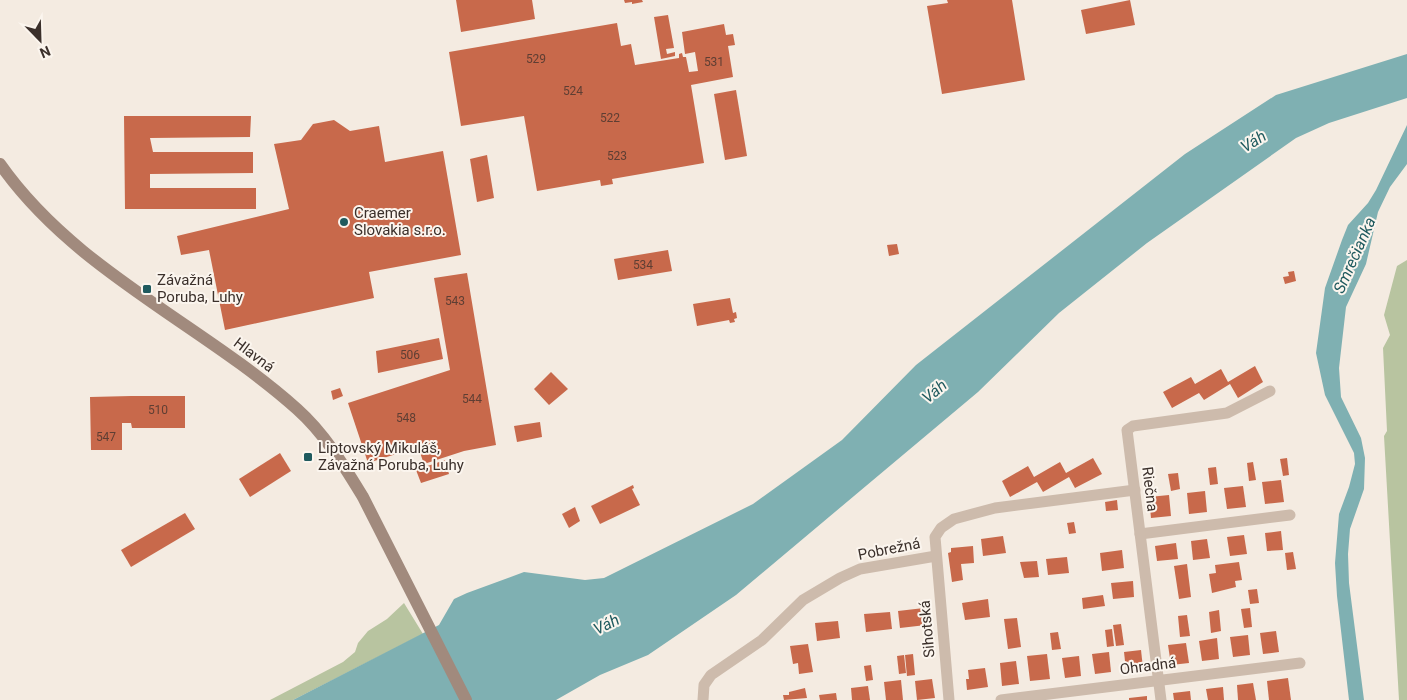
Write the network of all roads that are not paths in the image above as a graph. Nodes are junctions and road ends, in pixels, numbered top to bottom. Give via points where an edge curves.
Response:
1 (0, 164) edge
2 (1270, 391) dead end
3 (1135, 490) junction
4 (1290, 515) dead end
5 (1140, 534) junction
6 (936, 556) junction
7 (1300, 663) dead end
8 (1158, 680) junction
9 (466, 700) edge
10 (702, 700) edge
11 (948, 700) edge
12 (1001, 700) edge
13 (1161, 700) edge

1 - 9 street, Hlavná via 30,202 62,233 256,376 314,426 363,497
2 - 3 street, Riečna via 1227,413 1133,426 1127,430
3 - 5 street, Riečna
3 - 6 street, Pobrežná via 996,508 954,519 937,532
4 - 5 street
5 - 8 street, Riečna
6 - 10 street, Pobrežná via 854,571 803,600 762,640 711,676 704,685
6 - 11 street, Sihotská
7 - 8 street, Ohradná
8 - 12 street, Ohradná
8 - 13 street, Riečna

